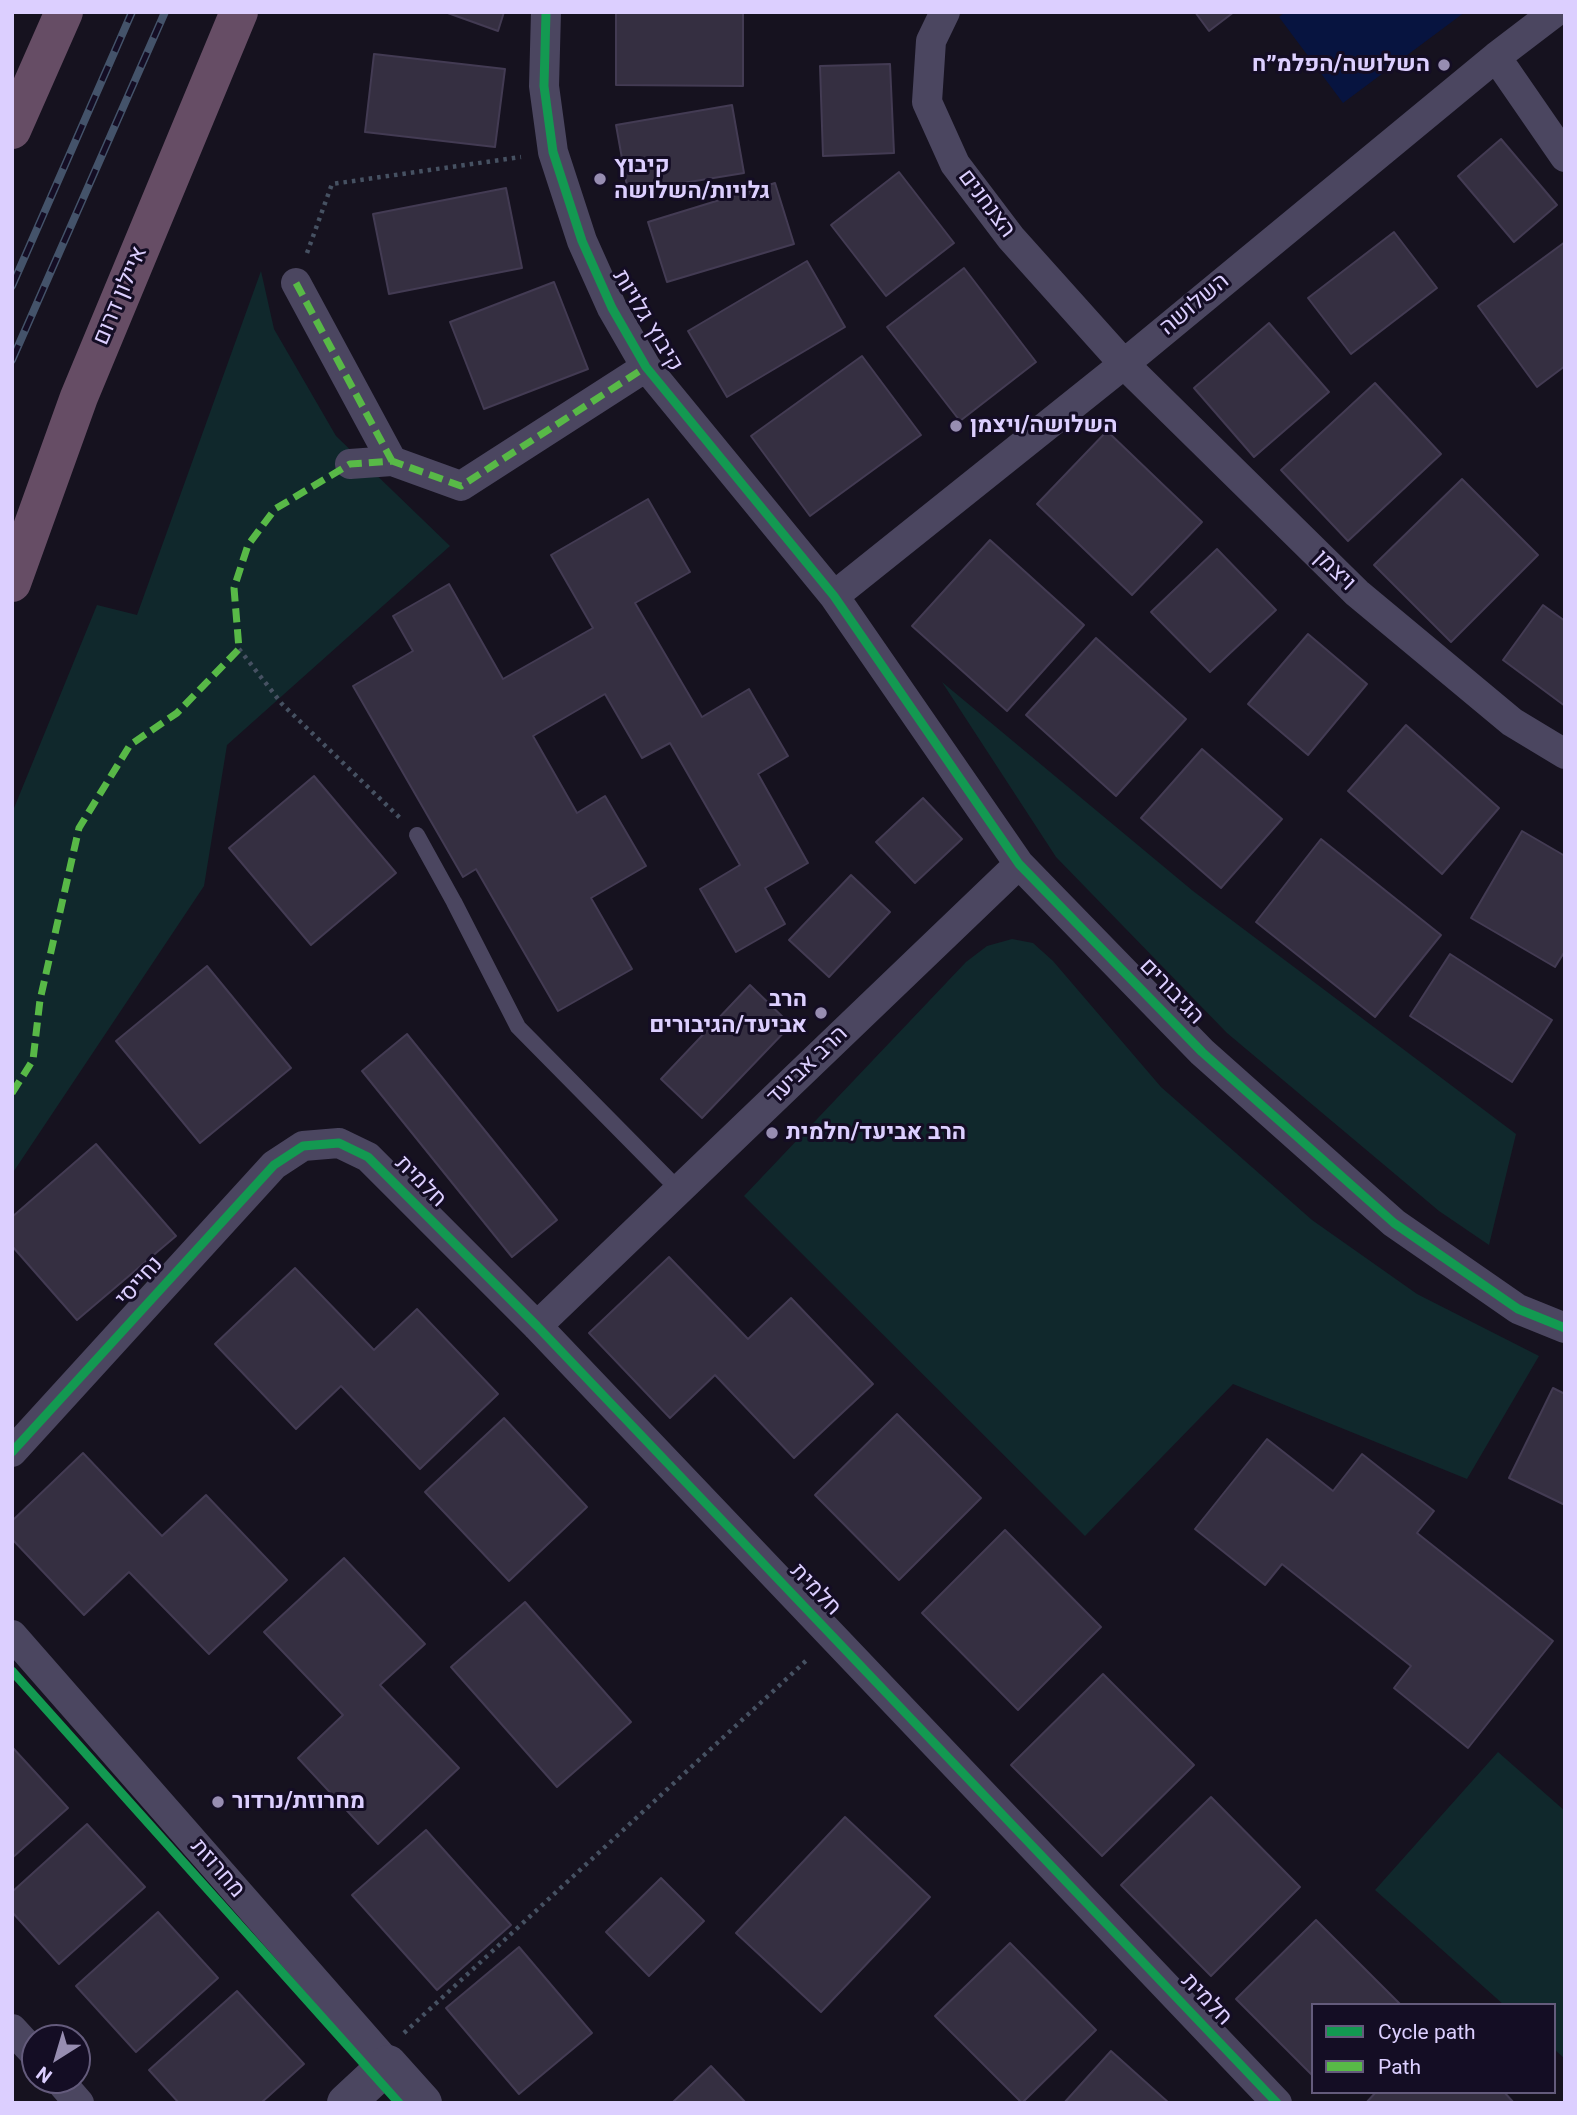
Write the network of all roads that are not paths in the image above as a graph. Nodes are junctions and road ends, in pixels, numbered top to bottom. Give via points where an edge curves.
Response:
1 (64, 12) edge
2 (239, 12) edge
3 (546, 12) edge
4 (945, 12) edge
5 (1555, 12) edge
6 (1496, 57) junction
7 (12, 130) edge
8 (1565, 157) edge
9 (296, 283) road end
10 (1124, 363) junction
11 (646, 366) junction
12 (392, 461) junction
13 (350, 464) dead end
14 (12, 583) edge
15 (834, 596) junction
16 (1565, 754) edge
17 (417, 835) road end
18 (1019, 864) junction
19 (303, 1146) joint
20 (679, 1190) junction
21 (537, 1326) junction
22 (1565, 1328) edge
23 (12, 1452) edge
24 (12, 1634) edge
25 (384, 2059) junction
26 (346, 2103) edge
27 (423, 2103) edge
28 (1277, 2103) edge

1 - 7 highway
2 - 14 highway, איילון דרום via 79,397
3 - 11 street, קיבוץ גלויות via 544,86 553,152 582,241 612,308
4 - 10 street, הצנחנים via 931,41 926,102 955,164 1011,238
5 - 6 street, השלושה
6 - 8 street
6 - 10 street, השלושה
9 - 12 street
10 - 15 street, השלושה
10 - 16 street, ויצמן via 1357,593 1512,722
11 - 12 street via 461,486
11 - 15 street, קיבוץ גלויות
12 - 13 street
15 - 18 street, הגיבורים
17 - 20 lane via 518,1027
18 - 20 street, הרב אביעד
18 - 22 street, הגיבורים via 1202,1052 1394,1223 1518,1309
19 - 21 street, חלמית via 339,1143 368,1157
19 - 23 street, נחייסי via 274,1165
20 - 21 street, הרב אביעד
21 - 28 street, חלמית
24 - 25 street, מחרוזת
25 - 26 street
25 - 27 street, מחרוזת

